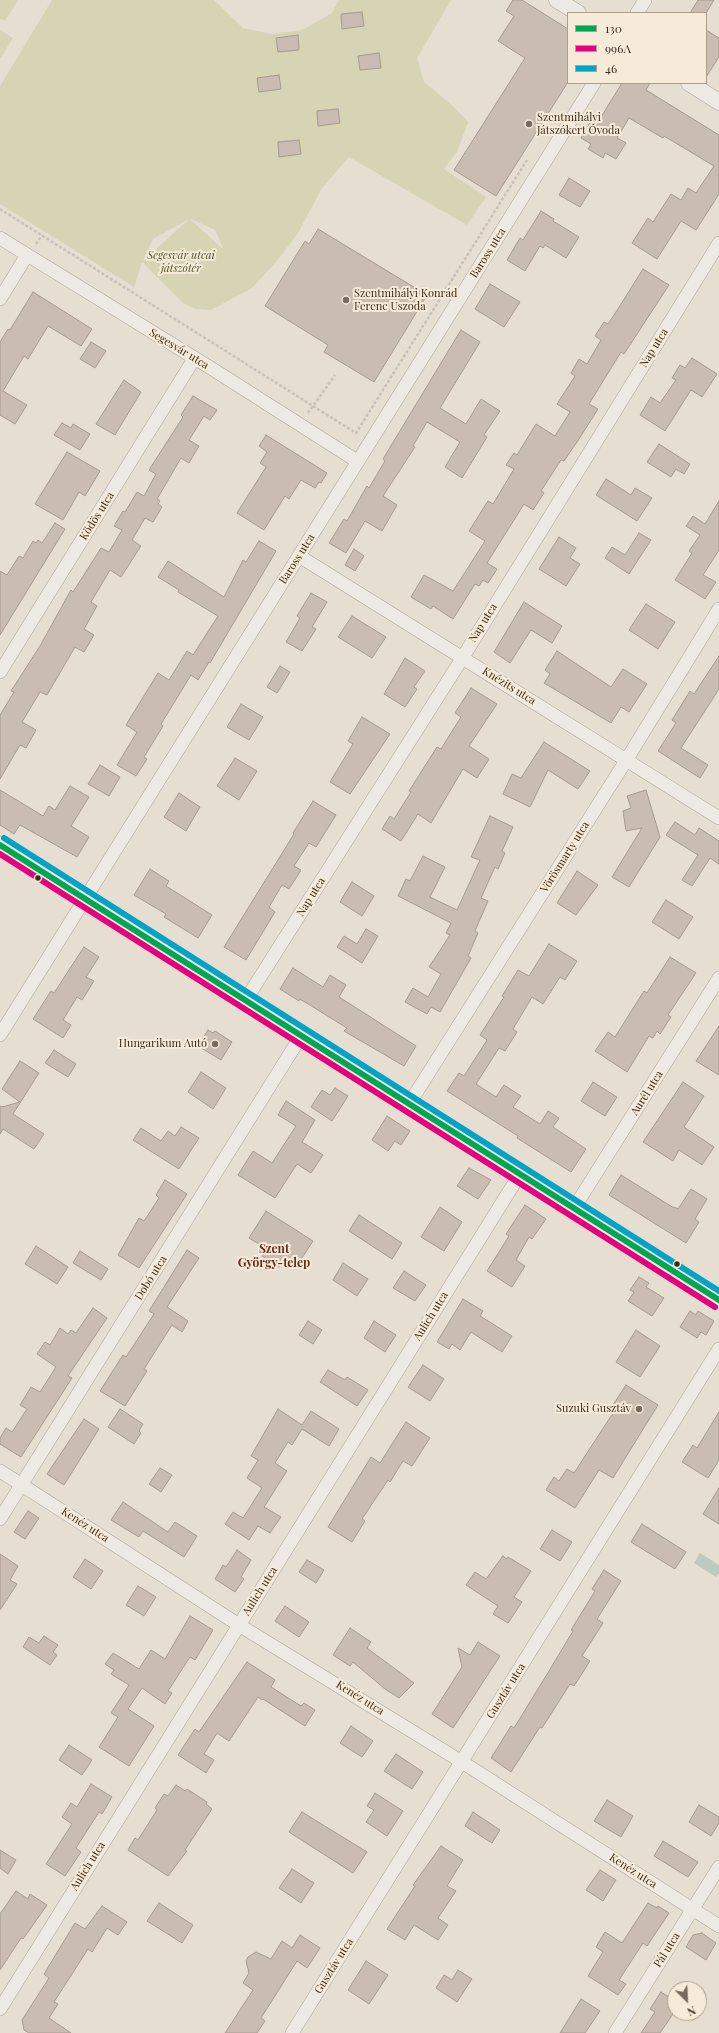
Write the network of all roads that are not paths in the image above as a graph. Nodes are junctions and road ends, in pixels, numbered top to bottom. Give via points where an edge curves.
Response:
1 (557, 0) edge
2 (645, 0) edge
3 (576, 12) edge
4 (638, 12) edge
5 (593, 84) edge
6 (691, 84) edge
7 (719, 102) edge
8 (0, 238) edge
9 (719, 243) edge
10 (27, 255) junction
11 (0, 299) edge
12 (194, 359) junction
13 (357, 462) junction
14 (299, 556) junction
15 (719, 609) edge
16 (462, 657) junction
17 (0, 672) edge
18 (627, 759) junction
19 (719, 818) edge
20 (0, 844) edge
21 (85, 898) junction
22 (719, 978) edge
23 (245, 1001) junction
24 (0, 1035) edge
25 (301, 1036) junction
26 (409, 1104) junction
27 (520, 1174) junction
28 (574, 1208) junction
29 (719, 1300) edge
30 (719, 1349) edge
31 (0, 1471) edge
32 (22, 1484) junction
33 (0, 1519) edge
34 (239, 1625) junction
35 (462, 1762) junction
36 (719, 1867) edge
37 (693, 1909) junction
38 (719, 1926) edge
39 (0, 2009) edge
40 (292, 2033) edge
41 (615, 2033) edge

1 - 3 street
2 - 4 street
5 - 13 street, Baross utca
6 - 7 street
8 - 10 street, Segesvár utca
9 - 16 street, Nap utca
10 - 11 street
10 - 12 street, Segesvár utca
12 - 13 street, Segesvár utca
12 - 17 street, Ködös utca
13 - 14 street, Baross utca
14 - 16 street, Knézits utca
14 - 21 street, Baross utca
15 - 18 street, Vörösmarty utca
16 - 18 street, Knézits utca
16 - 23 street, Nap utca
18 - 19 street, Knézits utca
18 - 26 street, Vörösmarty utca
20 - 21 street
21 - 23 street
21 - 24 street, Baross utca
22 - 28 street, Aurél utca
23 - 25 street
25 - 26 street
25 - 32 street, Dobó utca
26 - 27 street
27 - 28 street
27 - 34 street, Aulich utca
28 - 29 street
30 - 35 street, Gusztáv utca
31 - 32 street, Kenéz utca
32 - 33 street, Dobó utca
32 - 34 street, Kenéz utca
34 - 35 street, Kenéz utca
34 - 39 street, Aulich utca
35 - 37 street, Kenéz utca
35 - 40 street, Gusztáv utca
36 - 37 street, Pál utca
37 - 38 street, Kenéz utca
37 - 41 street, Pál utca

